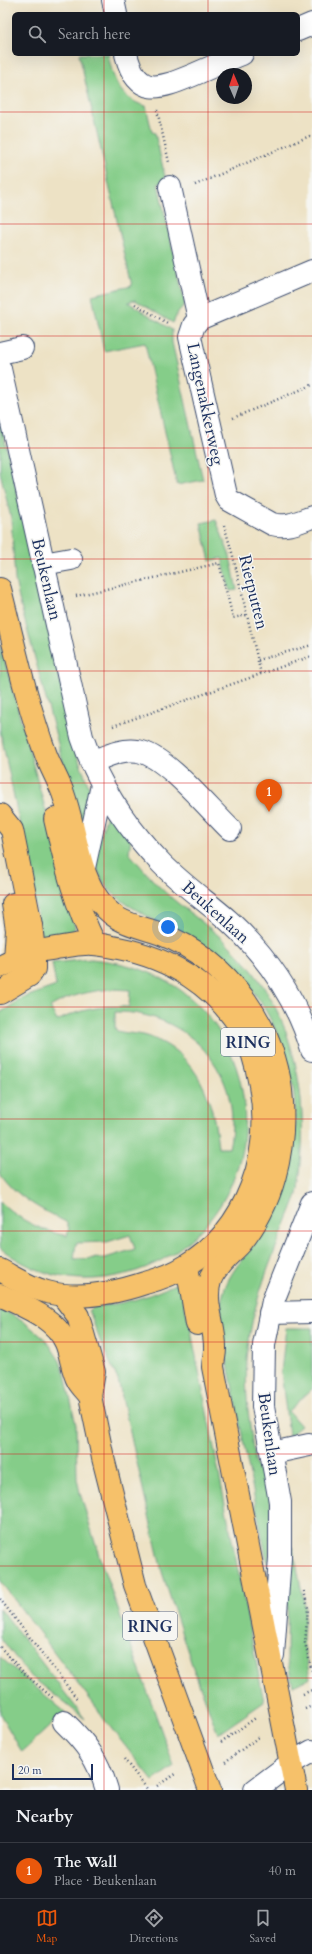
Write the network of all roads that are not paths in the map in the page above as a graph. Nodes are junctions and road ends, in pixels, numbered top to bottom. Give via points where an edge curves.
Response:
1 (113, 0) edge
2 (116, 12) edge
3 (312, 24) edge
4 (300, 29) edge
5 (127, 56) edge
6 (237, 56) edge
7 (171, 191) road end
8 (312, 271) edge
9 (199, 319) junction
10 (22, 348) dead end
11 (0, 353) edge
12 (0, 369) edge
13 (312, 517) edge
14 (71, 559) dead end
15 (43, 564) junction
16 (0, 589) edge
17 (46, 756) junction
18 (91, 762) junction
19 (102, 786) junction
20 (0, 815) edge
21 (230, 829) dead end
22 (0, 838) edge
23 (84, 868) junction
24 (95, 944) junction
25 (16, 959) edge
26 (0, 993) edge
27 (312, 1050) edge
28 (312, 1203) edge
29 (187, 1266) junction
30 (0, 1270) edge
31 (0, 1295) edge
32 (63, 1296) junction
33 (312, 1312) edge
34 (270, 1313) junction
35 (212, 1367) junction
36 (90, 1396) junction
37 (309, 1445) dead end
38 (272, 1453) junction
39 (272, 1672) junction
40 (64, 1722) dead end
41 (312, 1751) edge
42 (291, 1763) junction
43 (207, 1783) edge
44 (107, 1790) edge
45 (255, 1790) edge
46 (296, 1790) edge

1 - 2 street
3 - 4 street
5 - 6 street via 132,73 154,95 166,85
7 - 9 street, Langenakkerweg
8 - 9 street
9 - 13 street, Langenakkerweg via 191,332 190,340 226,496 240,508 280,526
10 - 11 street
12 - 15 street, Beukenlaan
14 - 15 street
15 - 18 street, Beukenlaan via 82,737
16 - 17 main road, Beukenlaan / RING via 23,681
17 - 23 main road, Beukenlaan / RING via 63,792
17 - 24 main road, Beukenlaan / RING via 50,796 63,853 85,923
18 - 19 street, Beukenlaan
18 - 21 street via 120,752 137,750 151,754 165,764
19 - 23 street
19 - 27 street, Beukenlaan via 162,864 194,894 229,921 269,964 297,1012
20 - 25 main road via 12,830 31,924
22 - 25 main road via 17,930
23 - 35 main road, Beukenlaan / RING via 94,894 111,914 122,922 161,934 186,947 207,960 227,979 258,1019 270,1043 277,1070 282,1100 283,1130 280,1159 263,1209 254,1226 215,1271 210,1281 208,1294 216,1348
24 - 25 main road, RING
24 - 29 main road, RING via 141,953 175,966 191,977 221,1002 233,1017 244,1034 252,1054 263,1103 264,1131 261,1155 235,1219 214,1244
25 - 26 main road via 34,969 30,975
28 - 34 street, Beukenlaan
29 - 32 main road, RING via 158,1279 121,1290
29 - 35 main road, Beukenlaan / RING via 202,1352
30 - 32 main road, RING via 28,1285
31 - 36 main road, RING via 51,1322 59,1330 66,1342 78,1380
32 - 36 main road, RING via 78,1316 89,1353 94,1372
33 - 34 street
34 - 38 street, Beukenlaan via 264,1345 263,1406
35 - 39 main road, Beukenlaan / RING
36 - 43 main road, RING via 135,1585
37 - 38 street
38 - 39 street, Beukenlaan via 280,1502 280,1558
39 - 42 main road, Beukenlaan / RING
40 - 44 street via 93,1754
41 - 42 street
42 - 45 street
42 - 46 main road, RING

